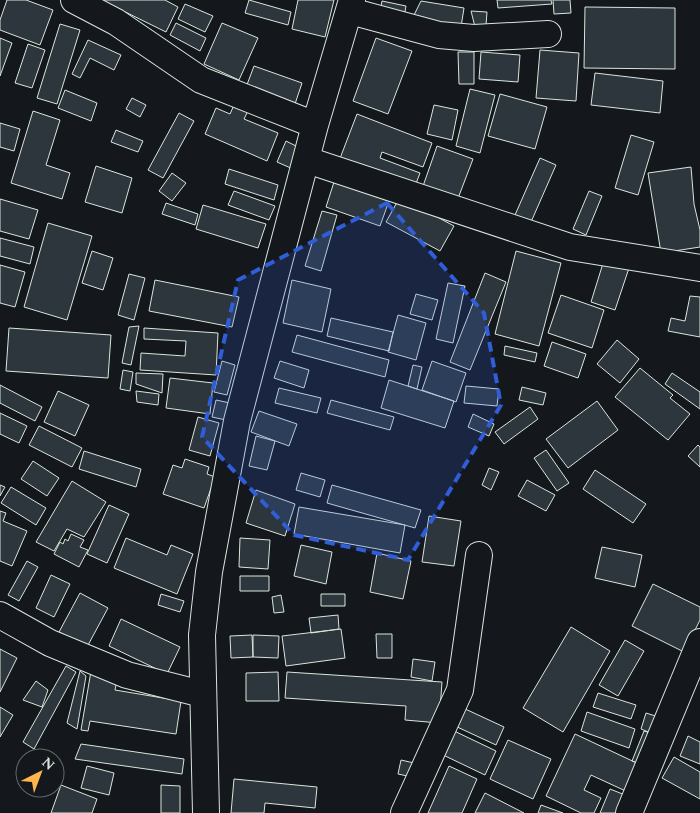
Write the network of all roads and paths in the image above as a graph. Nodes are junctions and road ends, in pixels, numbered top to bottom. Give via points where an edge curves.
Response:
1 (74, 0) edge
2 (351, 5) edge
3 (548, 34) dead end
4 (315, 125) junction
5 (307, 160) junction
6 (700, 268) edge
7 (479, 555) dead end
8 (0, 615) edge
9 (700, 642) edge
10 (202, 694) junction
11 (206, 813) edge
12 (404, 813) edge
13 (629, 813) edge

1 - 4 street via 116,22 201,80
2 - 3 street via 439,35 474,38
2 - 4 street
4 - 5 street
5 - 6 street via 553,242
5 - 10 street via 237,421 209,572 202,635
7 - 12 street via 460,690
8 - 10 street via 50,643 127,675
9 - 13 street
10 - 11 street

